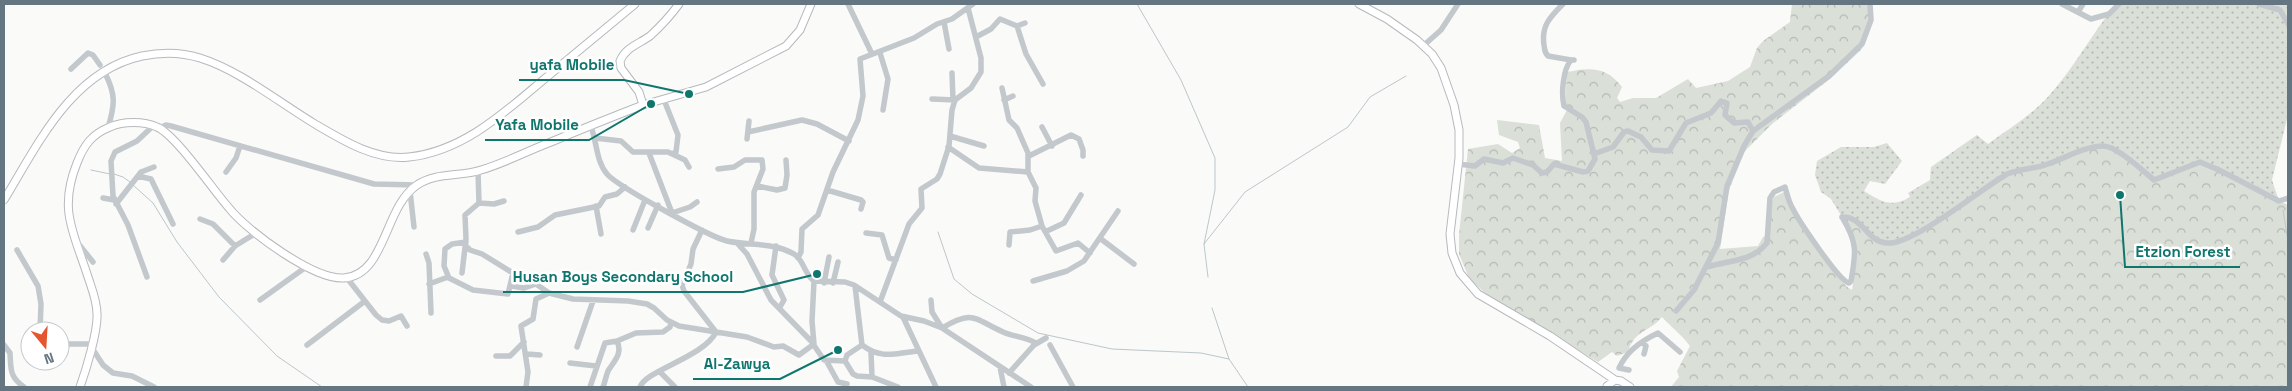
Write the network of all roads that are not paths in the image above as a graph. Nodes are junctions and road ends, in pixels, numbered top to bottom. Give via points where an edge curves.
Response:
1 (636, 4) edge
2 (679, 4) edge
3 (810, 4) edge
4 (848, 4) edge
5 (1359, 4) edge
6 (1375, 4) edge
7 (1458, 4) edge
8 (1562, 4) edge
9 (1870, 4) edge
10 (2062, 4) edge
11 (2083, 4) edge
12 (2119, 4) edge
13 (2259, 4) edge
14 (971, 6) edge
15 (2078, 12) junction
16 (1384, 17) junction
17 (944, 22) junction
18 (1025, 23) dead end
19 (2288, 24) edge
20 (1017, 26) junction
21 (976, 36) junction
22 (1423, 46) junction
23 (948, 49) dead end
24 (880, 53) junction
25 (872, 54) junction
26 (100, 65) dead end
27 (71, 69) dead end
28 (105, 72) dead end
29 (952, 73) dead end
30 (1043, 84) dead end
31 (1002, 88) dead end
32 (1013, 96) dead end
33 (932, 99) dead end
34 (664, 100) junction
35 (954, 100) junction
36 (1004, 100) junction
37 (643, 105) junction
38 (883, 110) dead end
39 (749, 121) dead end
40 (156, 127) junction
41 (591, 127) junction
42 (1042, 127) dead end
43 (108, 128) junction
44 (1754, 131) junction
45 (748, 132) junction
46 (950, 136) junction
47 (596, 138) junction
48 (747, 139) dead end
49 (848, 141) junction
50 (240, 146) junction
51 (984, 146) dead end
52 (1052, 146) junction
53 (948, 147) junction
54 (649, 153) junction
55 (672, 154) junction
56 (1594, 154) junction
57 (1029, 156) junction
58 (1083, 156) dead end
59 (786, 160) dead end
60 (1458, 164) junction
61 (154, 167) dead end
62 (689, 167) dead end
63 (718, 169) dead end
64 (226, 172) dead end
65 (478, 172) junction
66 (1028, 172) junction
67 (138, 176) junction
68 (417, 185) junction
69 (757, 186) junction
70 (624, 187) junction
71 (827, 190) junction
72 (410, 191) junction
73 (1081, 195) dead end
74 (103, 198) dead end
75 (2288, 198) edge
76 (4, 200) edge
77 (645, 200) junction
78 (504, 201) dead end
79 (115, 202) junction
80 (697, 202) dead end
81 (479, 203) junction
82 (596, 206) junction
83 (658, 206) junction
84 (861, 209) dead end
85 (1118, 211) dead end
86 (672, 214) junction
87 (200, 219) dead end
88 (173, 224) dead end
89 (414, 227) dead end
90 (648, 228) dead end
91 (1044, 228) junction
92 (633, 230) dead end
93 (702, 230) junction
94 (518, 232) dead end
95 (256, 233) junction
96 (601, 234) dead end
97 (866, 234) dead end
98 (1101, 239) junction
99 (76, 240) junction
100 (737, 243) junction
101 (751, 243) junction
102 (466, 244) junction
103 (1009, 245) dead end
104 (235, 246) junction
105 (776, 246) junction
106 (18, 250) dead end
107 (1090, 253) junction
108 (426, 254) dead end
109 (798, 258) junction
110 (829, 258) dead end
111 (223, 260) dead end
112 (896, 260) junction
113 (93, 262) dead end
114 (838, 262) dead end
115 (1134, 264) dead end
116 (1707, 267) junction
117 (306, 268) junction
118 (462, 274) dead end
119 (448, 276) junction
120 (147, 277) dead end
121 (347, 278) junction
122 (814, 281) junction
123 (1033, 282) dead end
124 (824, 283) junction
125 (833, 283) junction
126 (429, 284) junction
127 (511, 286) junction
128 (855, 286) junction
129 (549, 293) junction
130 (260, 300) dead end
131 (365, 300) junction
132 (931, 300) dead end
133 (593, 301) junction
134 (880, 302) junction
135 (780, 307) junction
136 (1676, 311) dead end
137 (431, 313) dead end
138 (903, 317) junction
139 (40, 321) edge
140 (672, 322) junction
141 (407, 326) dead end
142 (942, 328) junction
143 (716, 332) junction
144 (1046, 338) dead end
145 (617, 341) junction
146 (524, 342) junction
147 (1642, 342) junction
148 (1036, 343) junction
149 (814, 344) junction
150 (4, 345) edge
151 (70, 345) edge
152 (308, 345) dead end
153 (862, 345) junction
154 (1050, 345) dead end
155 (91, 347) junction
156 (577, 347) dead end
157 (918, 351) junction
158 (871, 352) junction
159 (1680, 352) dead end
160 (527, 354) junction
161 (1644, 354) dead end
162 (540, 355) dead end
163 (496, 356) dead end
164 (845, 361) junction
165 (827, 362) junction
166 (570, 363) dead end
167 (596, 366) junction
168 (1000, 367) junction
169 (1629, 370) dead end
170 (660, 372) junction
171 (1009, 373) junction
172 (1602, 373) junction
173 (856, 375) junction
174 (872, 377) junction
175 (645, 380) junction
176 (1615, 380) junction
177 (847, 386) edge
178 (24, 387) edge
179 (80, 387) edge
180 (154, 387) edge
181 (526, 387) edge
182 (590, 387) edge
183 (602, 387) edge
184 (640, 387) edge
185 (645, 387) edge
186 (674, 387) edge
187 (898, 387) edge
188 (936, 387) edge
189 (1004, 387) edge
190 (1032, 387) edge
191 (1073, 387) edge
192 (1607, 387) edge
193 (1630, 387) edge

1 - 76 main road via 489,125 452,146 408,157 387,155 344,142 255,86 200,58 158,53 119,63 97,74 62,109
2 - 37 main road via 662,24 630,48 620,61
3 - 34 main road via 800,30 786,46 718,82
4 - 25 street
5 - 16 main road
6 - 16 main road
7 - 22 street via 1441,30
8 - 56 street via 1543,28 1545,53 1572,60 1564,72 1564,104 1586,122
9 - 44 street via 1871,20 1862,44 1829,76
10 - 15 street
11 - 15 street
12 - 15 street via 2109,14 2091,18
13 - 19 street via 2280,10
14 - 17 street
14 - 21 street
16 - 22 main road
17 - 23 street
17 - 24 street
18 - 20 street
20 - 21 street via 1000,18 993,27
20 - 30 street via 1026,54
21 - 35 street via 981,72 971,88
22 - 60 main road via 1442,68 1454,104 1459,130
24 - 25 street
24 - 38 street via 888,84
25 - 49 street via 861,57 859,61 862,103
26 - 27 street via 88,53
28 - 43 street via 114,100
29 - 35 street
31 - 36 street
32 - 36 street
33 - 35 street
34 - 37 main road
34 - 55 street via 678,137 676,152
35 - 46 street
36 - 57 street via 1009,120 1017,125
37 - 41 main road
39 - 45 street
40 - 43 main road via 127,123
40 - 50 street via 171,126
40 - 79 street via 113,154
40 - 95 main road via 180,147 231,211
41 - 47 street
41 - 65 main road
42 - 52 street
43 - 99 main road via 87,142 75,168 66,201
44 - 56 street via 1750,123 1734,123 1726,116 1727,103 1721,101 1710,113 1686,123 1669,151 1652,150 1642,137 1628,131 1617,144
44 - 116 street via 1727,186 1718,243
45 - 48 street
45 - 49 street via 805,120
46 - 51 street
46 - 53 street
47 - 54 street via 621,141 632,152
47 - 70 street via 600,164
49 - 71 street
50 - 64 street
50 - 68 street via 374,184
52 - 57 street
52 - 58 street via 1075,136 1082,146
53 - 66 street via 980,168
53 - 112 street via 939,177 921,190 922,208 911,220
54 - 55 street
54 - 86 street
55 - 62 street via 685,160
56 - 60 street via 1592,166 1585,172 1554,164 1548,172 1542,173 1513,158 1503,163 1484,159 1475,166
57 - 66 street
59 - 69 street via 785,188 777,190
60 - 172 main road via 1450,234 1452,253 1460,273 1478,294 1550,336
61 - 67 street
63 - 69 street via 745,160 762,160 763,169
65 - 68 main road via 438,176
65 - 81 street
66 - 91 street via 1036,188 1035,201
67 - 79 street
67 - 88 street via 151,179
68 - 72 main road
69 - 101 street
70 - 77 street
70 - 82 street
71 - 84 street via 862,200
71 - 109 street via 818,215 802,228
72 - 89 street
72 - 121 main road via 395,212 373,261 364,272
73 - 91 street via 1064,223
74 - 79 street
75 - 116 street via 2279,201 2200,162 2154,180 2105,146 2007,174 1918,232 1895,243 1885,244 1854,218 1842,217 1856,252 1849,283 1844,282 1831,266 1792,209 1785,187 1770,198 1765,246 1747,259
77 - 83 street
77 - 92 street
78 - 81 street
79 - 120 street via 128,225
80 - 86 street
81 - 102 street via 465,215
82 - 94 street via 555,215 538,227
82 - 96 street
83 - 86 street
83 - 90 street
85 - 98 street
86 - 93 street
87 - 104 street via 213,224
91 - 103 street via 1010,232
91 - 107 street via 1056,251 1078,244
93 - 100 street
93 - 143 street via 682,285
95 - 104 street
95 - 117 main road
97 - 112 street via 882,235 889,258
98 - 107 street
98 - 115 street
99 - 113 street
99 - 155 main road via 96,307 96,332
100 - 101 street
100 - 135 street via 747,254 769,298
101 - 105 street
102 - 118 street
102 - 119 street via 452,244 446,249 444,263
102 - 127 street via 470,250 513,273
104 - 111 street
105 - 109 street
105 - 135 street via 772,273 784,300
106 - 139 street via 38,286
107 - 123 street via 1075,268
108 - 126 street
109 - 122 street
110 - 124 street
112 - 134 street
114 - 125 street
116 - 136 street via 1694,290
117 - 121 main road
117 - 130 street
119 - 126 street
119 - 127 street via 476,291 507,295
121 - 131 street
122 - 124 street
122 - 149 street
124 - 125 street
125 - 128 street via 845,282
126 - 137 street
127 - 129 street via 524,288 536,284
128 - 134 street
128 - 153 street
129 - 133 street
129 - 146 street via 536,299 533,319 521,326
131 - 141 street via 382,320 401,316
131 - 152 street
132 - 142 street via 932,312
133 - 140 street via 647,304
133 - 156 street
134 - 138 street
135 - 149 street
138 - 142 street
138 - 157 street
140 - 143 street
140 - 145 street via 663,332 636,333
142 - 148 street via 972,316
142 - 168 street
143 - 149 street via 747,337 774,347 783,346 799,355
143 - 170 street via 694,353
144 - 148 street
145 - 167 street via 603,345
145 - 183 street via 617,358
146 - 160 street
146 - 163 street via 510,356
147 - 159 street via 1658,332
147 - 161 street via 1646,346
147 - 169 street via 1619,368
148 - 171 street
149 - 165 street
150 - 178 street via 10,353 12,373
151 - 155 street
153 - 158 street
153 - 164 street via 847,355
154 - 191 street
155 - 179 main road
155 - 180 street via 113,373 132,376
157 - 158 street via 884,355
157 - 188 street
158 - 174 street
160 - 162 street
160 - 181 street
164 - 165 street
164 - 173 street
165 - 177 street via 838,382
166 - 167 street
167 - 182 street
168 - 171 street
168 - 189 street
170 - 175 street
170 - 186 street
171 - 190 street
172 - 176 main road
172 - 192 main road
173 - 174 street
173 - 177 street
174 - 187 street
175 - 184 street
175 - 185 street
176 - 192 main road
176 - 193 main road

